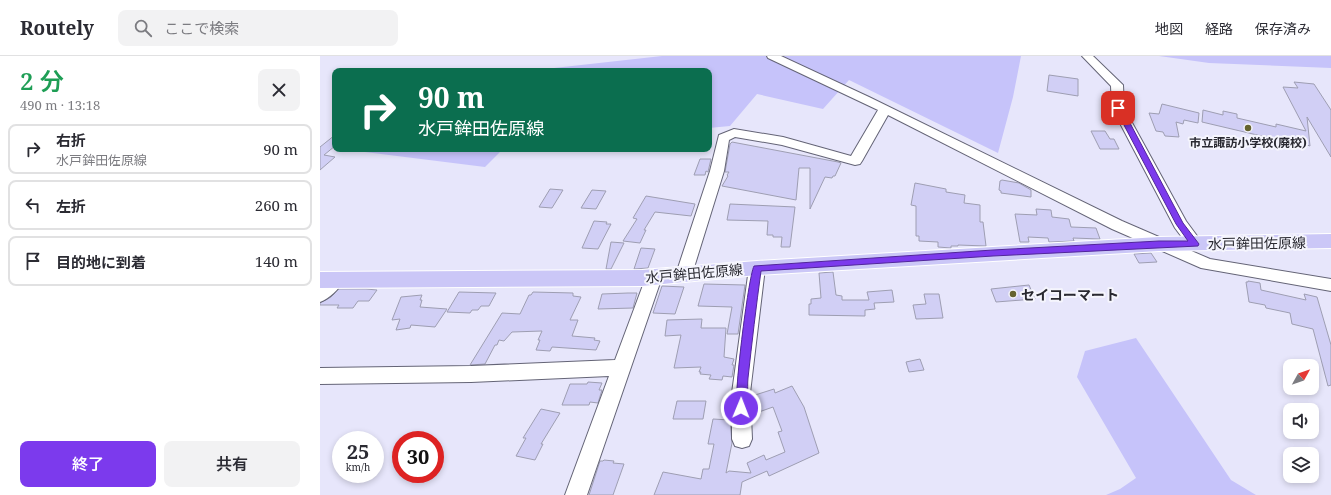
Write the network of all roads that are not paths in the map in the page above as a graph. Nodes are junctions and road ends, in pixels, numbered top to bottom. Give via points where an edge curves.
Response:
1 (772, 56) edge
2 (1087, 56) edge
3 (885, 109) junction
4 (1331, 241) edge
5 (1159, 244) junction
6 (1194, 244) junction
7 (757, 268) junction
8 (684, 274) junction
9 (654, 277) junction
10 (328, 280) edge
11 (1331, 285) edge
12 (320, 296) edge
13 (622, 367) junction
14 (320, 376) edge
15 (742, 439) dead end
16 (576, 495) edge

1 - 3 street
2 - 6 street via 1117,85 1118,108 1180,224
3 - 5 street
3 - 8 street via 855,161 783,141 734,132 723,138 717,171
4 - 6 main road, 水戸鉾田佐原線
5 - 6 main road, 水戸鉾田佐原線
5 - 7 main road, 水戸鉾田佐原線
5 - 11 street via 1207,264
7 - 8 main road, 水戸鉾田佐原線
7 - 15 street via 741,393
8 - 9 main road, 水戸鉾田佐原線
9 - 10 main road, 水戸鉾田佐原線
9 - 13 street
10 - 12 street
13 - 14 street via 542,373
13 - 16 street

